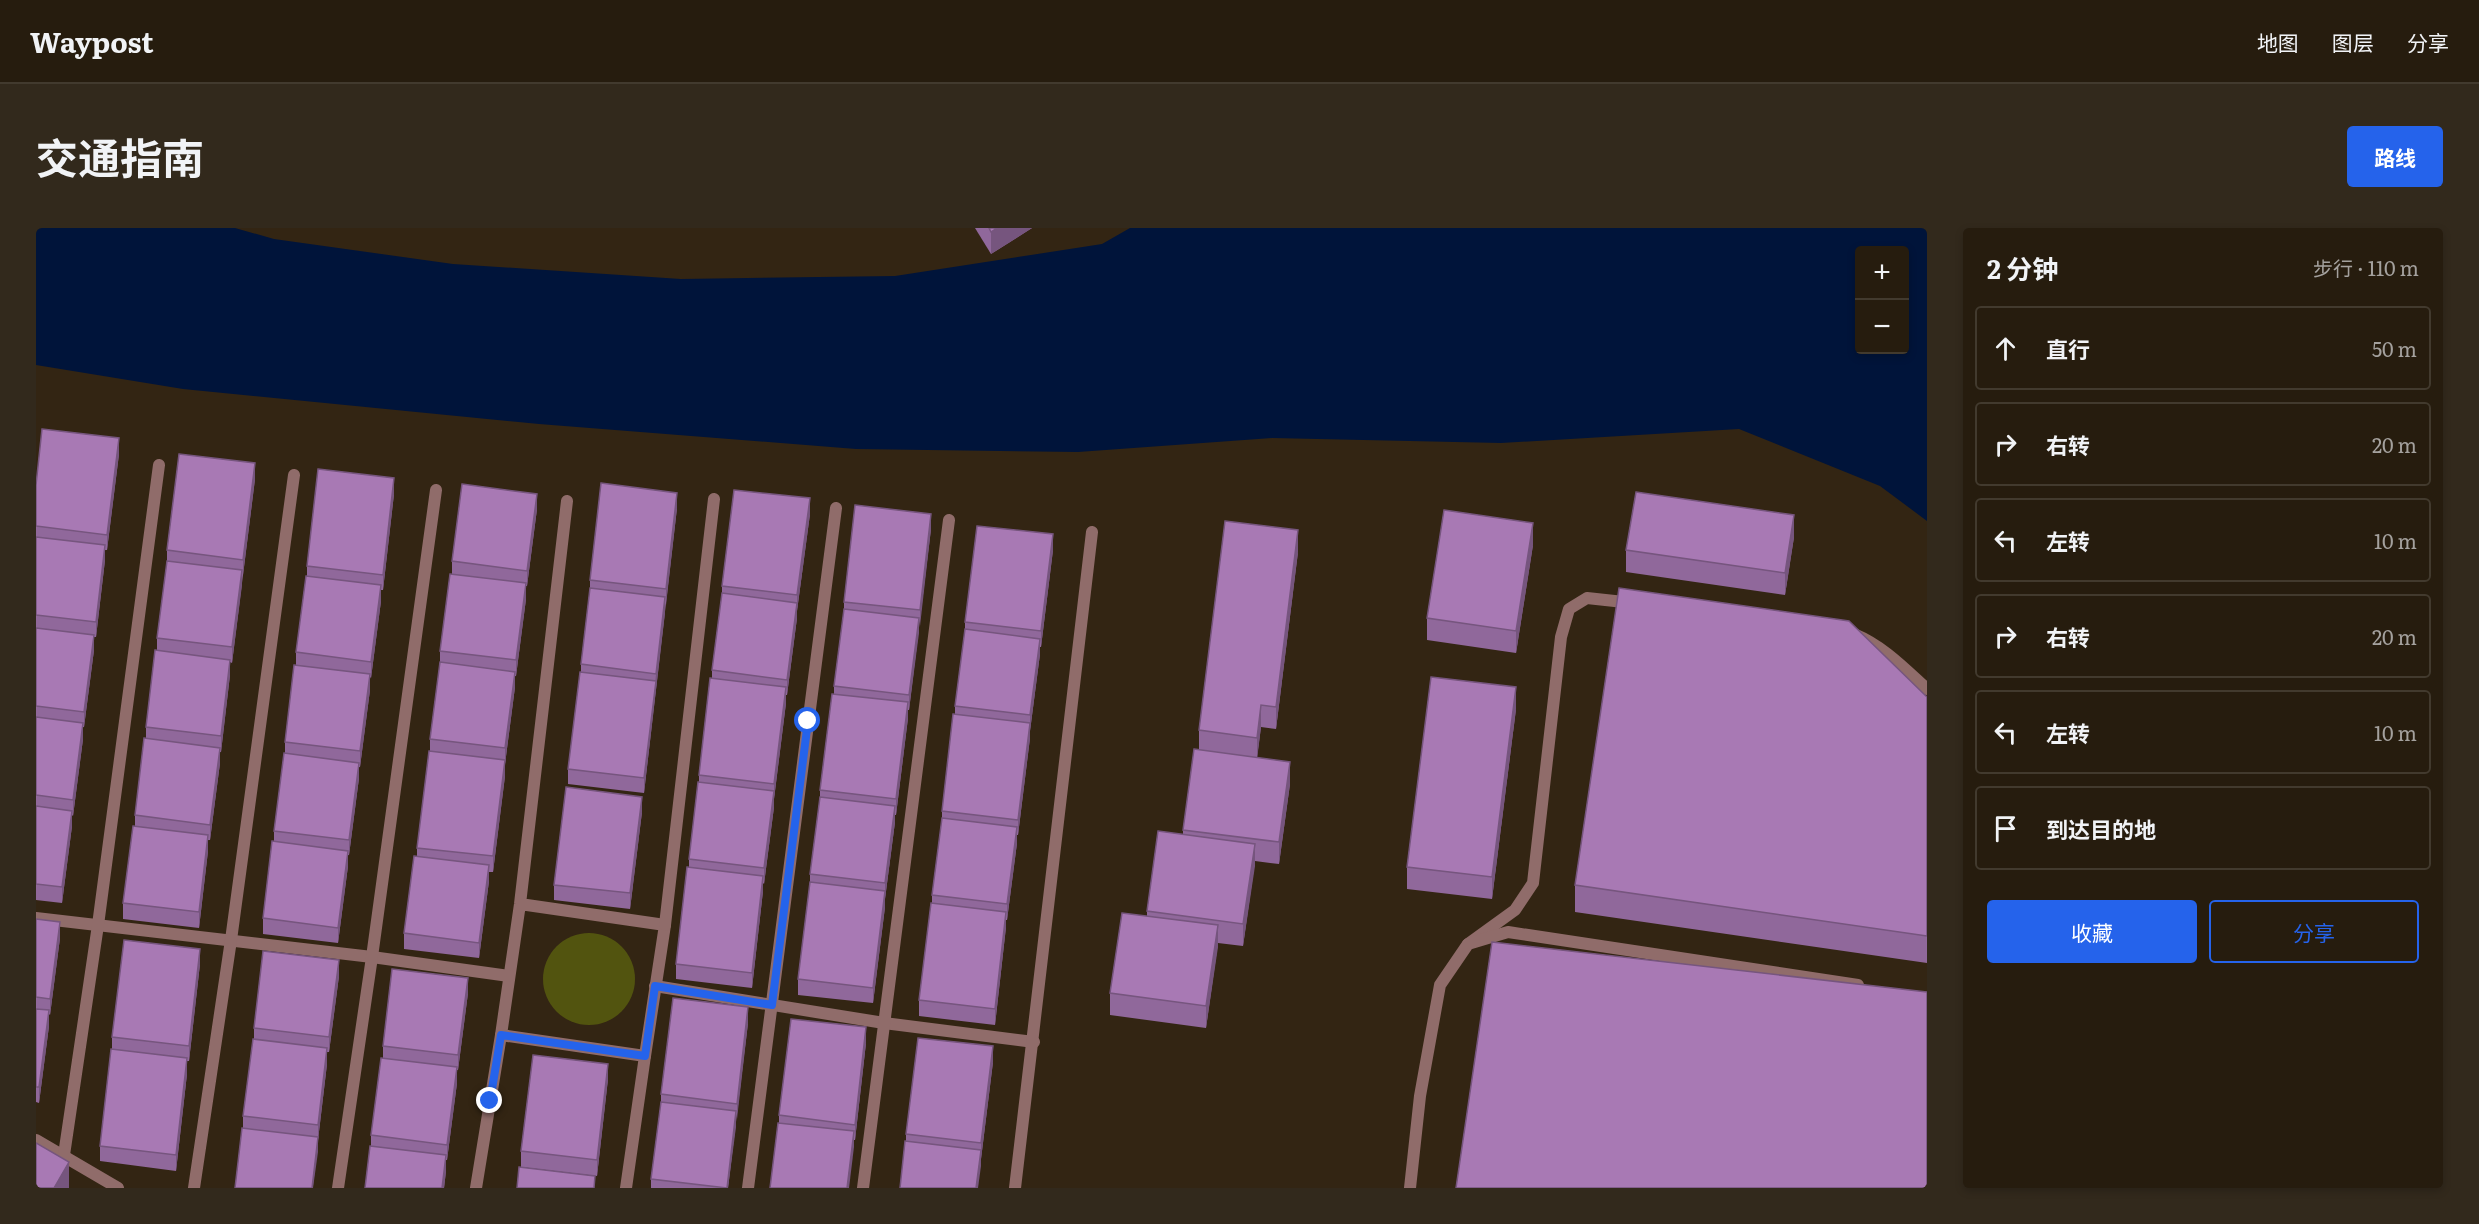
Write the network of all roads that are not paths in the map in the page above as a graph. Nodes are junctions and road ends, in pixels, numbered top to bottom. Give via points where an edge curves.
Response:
1 (159, 465) dead end
2 (294, 475) dead end
3 (436, 490) dead end
4 (714, 499) dead end
5 (567, 501) dead end
6 (836, 508) dead end
7 (949, 520) dead end
8 (1092, 531) dead end
9 (1644, 604) edge
10 (1846, 631) edge
11 (1927, 689) edge
12 (520, 904) junction
13 (36, 918) edge
14 (98, 925) junction
15 (665, 925) junction
16 (231, 940) junction
17 (1468, 944) junction
18 (372, 957) junction
19 (510, 976) junction
20 (655, 986) junction
21 (1869, 987) edge
22 (772, 1005) junction
23 (884, 1023) junction
24 (501, 1035) junction
25 (1034, 1042) junction
26 (645, 1056) junction
27 (36, 1140) edge
28 (64, 1155) junction
29 (118, 1188) edge
30 (194, 1188) edge
31 (338, 1188) edge
32 (476, 1188) edge
33 (626, 1188) edge
34 (748, 1188) edge
35 (863, 1188) edge
36 (1015, 1188) edge
37 (1410, 1188) edge

1 - 14 street
2 - 16 street
3 - 18 street
4 - 15 street
5 - 12 street
6 - 22 street
7 - 23 street
8 - 25 street
9 - 17 street via 1587,598 1569,609 1561,637 1533,884 1515,910
10 - 11 street via 1887,652
12 - 15 street
12 - 19 street
13 - 14 street
14 - 16 street
14 - 28 street
15 - 20 street
16 - 18 street
16 - 30 street
17 - 21 street via 1508,932
17 - 37 street via 1440,985 1420,1095
18 - 19 street
18 - 31 street
19 - 24 street
20 - 22 street
20 - 26 street
22 - 23 street
22 - 34 street
23 - 25 street
23 - 35 street
24 - 26 street
24 - 32 street
25 - 36 street
26 - 33 street
27 - 28 street
28 - 29 street

